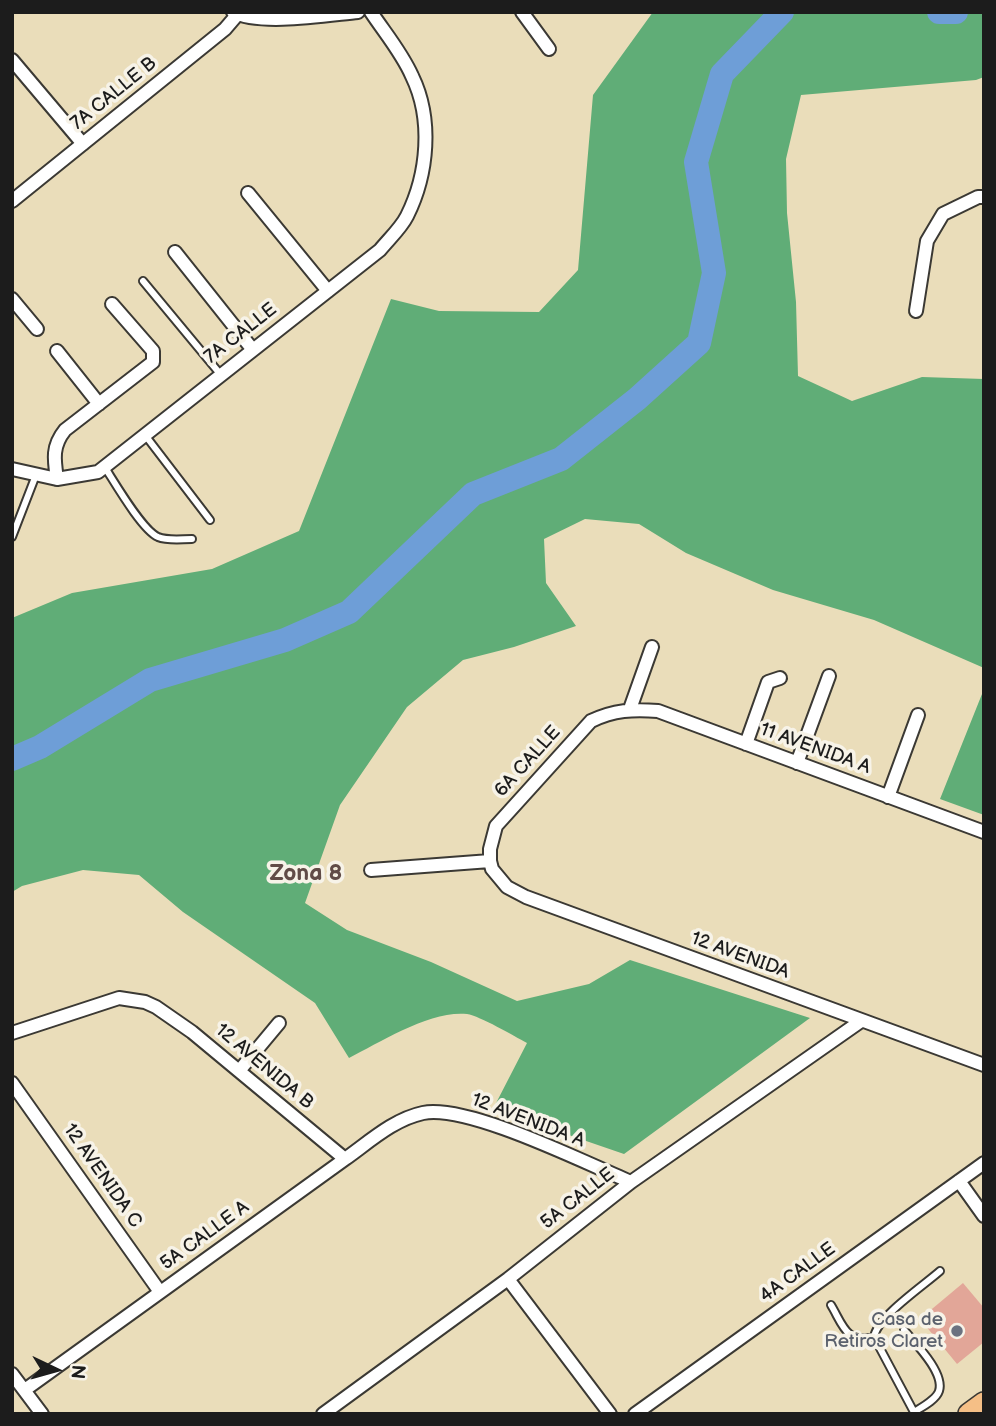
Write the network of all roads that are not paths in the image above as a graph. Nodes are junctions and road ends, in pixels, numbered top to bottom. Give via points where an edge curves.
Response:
1 (358, 12) edge
2 (371, 12) edge
3 (522, 12) edge
4 (235, 14) edge
5 (548, 49) dead end
6 (12, 60) edge
7 (83, 144) junction
8 (248, 193) dead end
9 (984, 197) edge
10 (12, 201) edge
11 (175, 252) dead end
12 (143, 281) dead end
13 (328, 291) junction
14 (12, 299) edge
15 (111, 304) dead end
16 (916, 311) dead end
17 (37, 329) dead end
18 (253, 350) junction
19 (57, 351) dead end
20 (221, 375) junction
21 (99, 404) junction
22 (145, 435) junction
23 (104, 466) junction
24 (12, 469) edge
25 (36, 475) junction
26 (57, 479) junction
27 (211, 520) dead end
28 (12, 537) edge
29 (192, 539) dead end
30 (652, 647) dead end
31 (829, 676) dead end
32 (780, 678) dead end
33 (630, 709) junction
34 (918, 715) dead end
35 (746, 744) junction
36 (797, 763) junction
37 (888, 797) junction
38 (984, 832) edge
39 (491, 865) junction
40 (371, 870) dead end
41 (861, 1021) junction
42 (279, 1023) dead end
43 (12, 1033) edge
44 (984, 1065) edge
45 (239, 1071) junction
46 (12, 1083) edge
47 (409, 1118) joint
48 (345, 1159) junction
49 (984, 1163) edge
50 (959, 1181) junction
51 (631, 1182) junction
52 (984, 1216) edge
53 (940, 1271) dead end
54 (508, 1279) junction
55 (160, 1292) junction
56 (831, 1305) dead end
57 (904, 1329) dead end
58 (873, 1338) junction
59 (12, 1374) edge
60 (26, 1389) junction
61 (984, 1403) edge
62 (914, 1413) edge
63 (42, 1414) edge
64 (323, 1414) edge
65 (610, 1414) edge
66 (635, 1414) edge
67 (969, 1414) edge

1 - 4 street via 308,18
2 - 13 street, 7A CALLE via 413,76 426,117 420,183 407,218 380,250
3 - 5 street
4 - 7 street, 7A CALLE B via 225,29
6 - 7 street
7 - 10 street, 7A CALLE B
8 - 13 street
9 - 16 street via 943,214 927,241
11 - 18 street
12 - 20 lane
13 - 18 street, 7A CALLE
14 - 17 street
15 - 21 street via 154,357
18 - 20 street, 7A CALLE
19 - 21 street
20 - 22 street, 7A CALLE
21 - 26 street via 57,440
22 - 23 street, 7A CALLE
22 - 27 lane
23 - 26 street, 7A CALLE via 98,472
23 - 29 lane via 155,536
24 - 25 street
25 - 26 street
25 - 28 lane
30 - 33 street
31 - 36 street
32 - 35 street via 768,682
33 - 35 street, 11 AVENIDA A via 658,711
33 - 39 street, 6A CALLE via 591,721 496,826
34 - 37 street
35 - 36 street, 11 AVENIDA A
36 - 37 street, 11 AVENIDA A
37 - 38 street, 11 AVENIDA A
39 - 40 street
39 - 41 street, 12 AVENIDA via 507,887 526,897
41 - 44 street, 12 AVENIDA
41 - 51 street, 5A CALLE
42 - 45 street
43 - 45 street, 12 AVENIDA B via 119,998 156,1007
45 - 48 street, 12 AVENIDA B
46 - 55 street, 12 AVENIDA C
47 - 48 street, 5A CALLE A
47 - 51 street, 12 AVENIDA A via 426,1112 455,1114 498,1126
48 - 55 street, 5A CALLE A
49 - 50 street, 4A CALLE
50 - 52 street
50 - 66 street, 4A CALLE
51 - 54 street, 5A CALLE
53 - 58 lane via 877,1327
54 - 64 street, 5A CALLE
54 - 65 street
55 - 60 street, 5A CALLE A
56 - 58 lane via 850,1337
57 - 62 lane via 938,1374 939,1392
58 - 62 lane
59 - 60 street
60 - 63 street
61 - 67 main road

